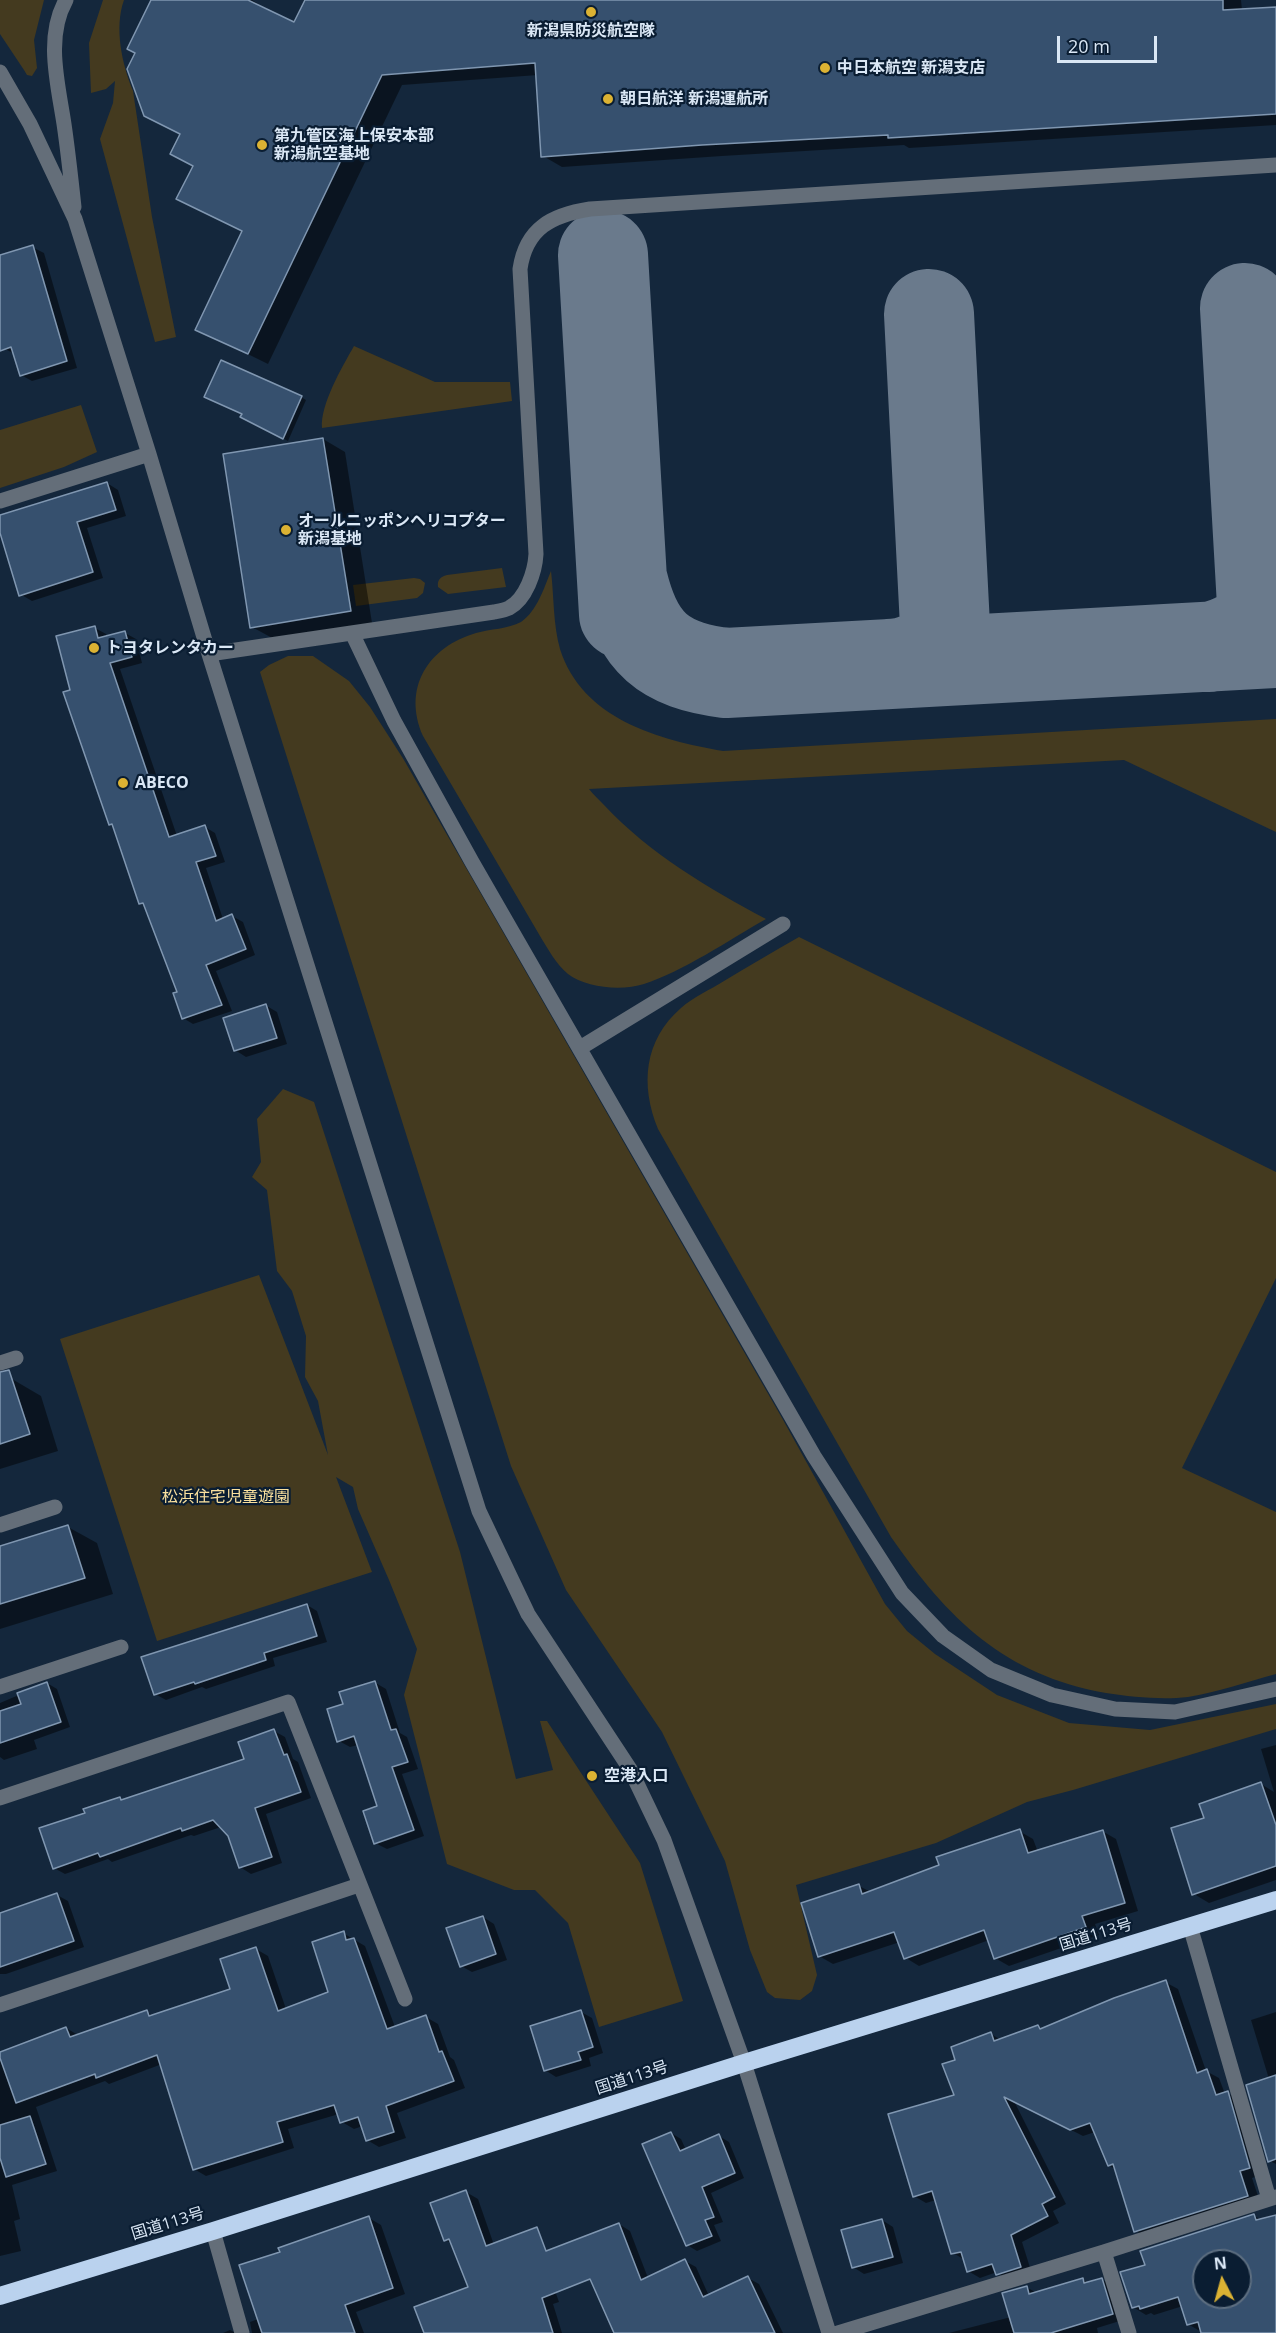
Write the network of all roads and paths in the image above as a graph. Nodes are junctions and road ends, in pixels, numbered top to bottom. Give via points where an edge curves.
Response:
1 (66, 0) edge
2 (0, 72) edge
3 (1276, 165) edge
4 (75, 219) junction
5 (149, 454) junction
6 (0, 501) edge
7 (352, 633) junction
8 (208, 654) junction
9 (783, 924) dead end
10 (580, 1048) junction
11 (16, 1358) dead end
12 (0, 1363) edge
13 (55, 1508) dead end
14 (0, 1526) edge
15 (121, 1647) dead end
16 (0, 1687) edge
17 (1276, 1689) edge
18 (0, 1798) edge
19 (359, 1885) junction
20 (1276, 1900) edge
21 (1191, 1926) junction
22 (405, 1999) dead end
23 (0, 2005) edge
24 (744, 2062) junction
25 (1273, 2198) edge
26 (213, 2231) junction
27 (1104, 2252) junction
28 (0, 2296) edge
29 (243, 2333) edge
30 (829, 2333) edge
31 (838, 2333) edge
32 (1130, 2333) edge

1 - 4 street via 60,10 55,68
2 - 4 street via 30,124
3 - 7 street via 602,209 552,219 528,242 520,269 536,554 530,581 509,608
4 - 5 street
5 - 6 street
5 - 8 street
7 - 8 street
7 - 10 street via 455,832
8 - 24 street via 479,1511 528,1614 635,1779 664,1840
9 - 10 street
10 - 17 street via 814,1456 902,1593 943,1636 991,1670 1052,1695 1115,1709 1175,1712
11 - 12 street
13 - 14 street
15 - 16 street
18 - 19 street via 288,1702
19 - 22 street
19 - 23 street
20 - 21 highway, 国道113号
21 - 24 highway, 国道113号
21 - 25 street
24 - 26 highway, 国道113号
24 - 30 street
25 - 27 street
26 - 28 highway, 国道113号
26 - 29 street
27 - 31 street
27 - 32 street

